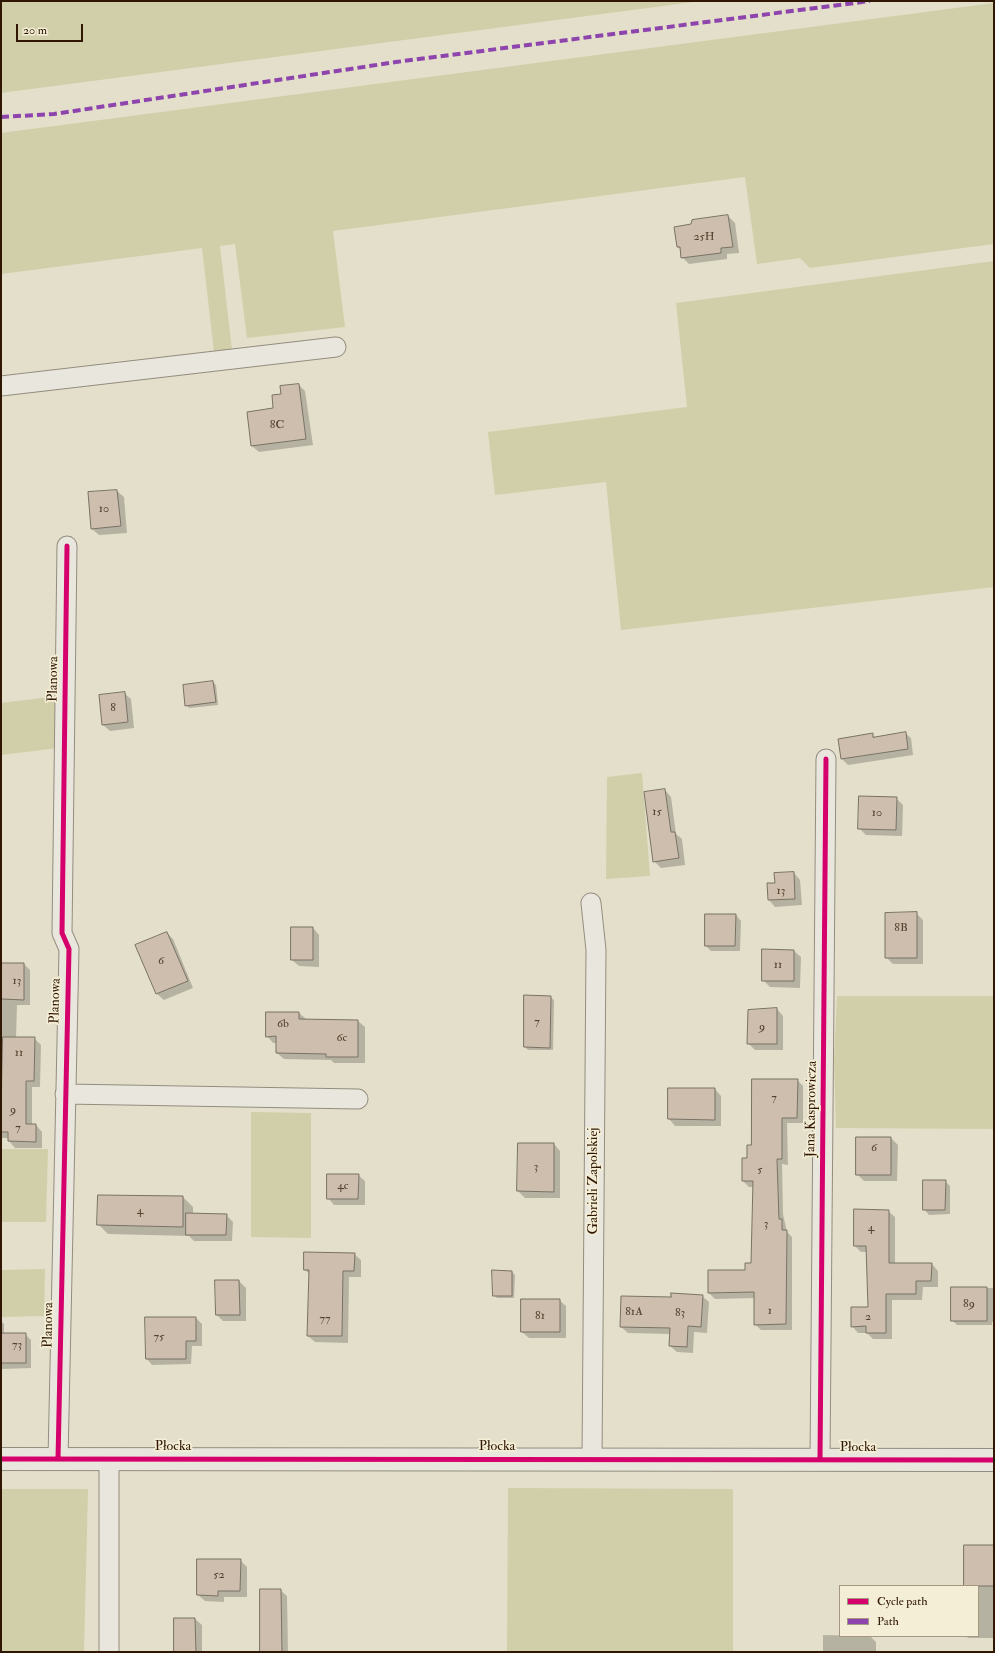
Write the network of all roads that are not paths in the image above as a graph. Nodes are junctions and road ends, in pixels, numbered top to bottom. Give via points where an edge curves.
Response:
1 (336, 347) dead end
2 (1, 386) edge
3 (67, 546) dead end
4 (826, 759) dead end
5 (591, 903) dead end
6 (65, 1094) junction
7 (358, 1099) dead end
8 (1, 1459) edge
9 (58, 1459) junction
10 (109, 1459) junction
11 (592, 1459) junction
12 (820, 1460) junction
13 (994, 1460) edge
14 (109, 1652) edge

1 - 2 street
3 - 6 street, Planowa via 62,933 69,949
4 - 12 street, Jana Kasprowicza
5 - 11 street, Gabrieli Zapolskiej via 596,950
6 - 7 street
6 - 9 street, Planowa
8 - 9 street, Płocka
9 - 10 street, Płocka
10 - 11 street, Płocka
10 - 14 street
11 - 12 street, Płocka
12 - 13 street, Płocka

